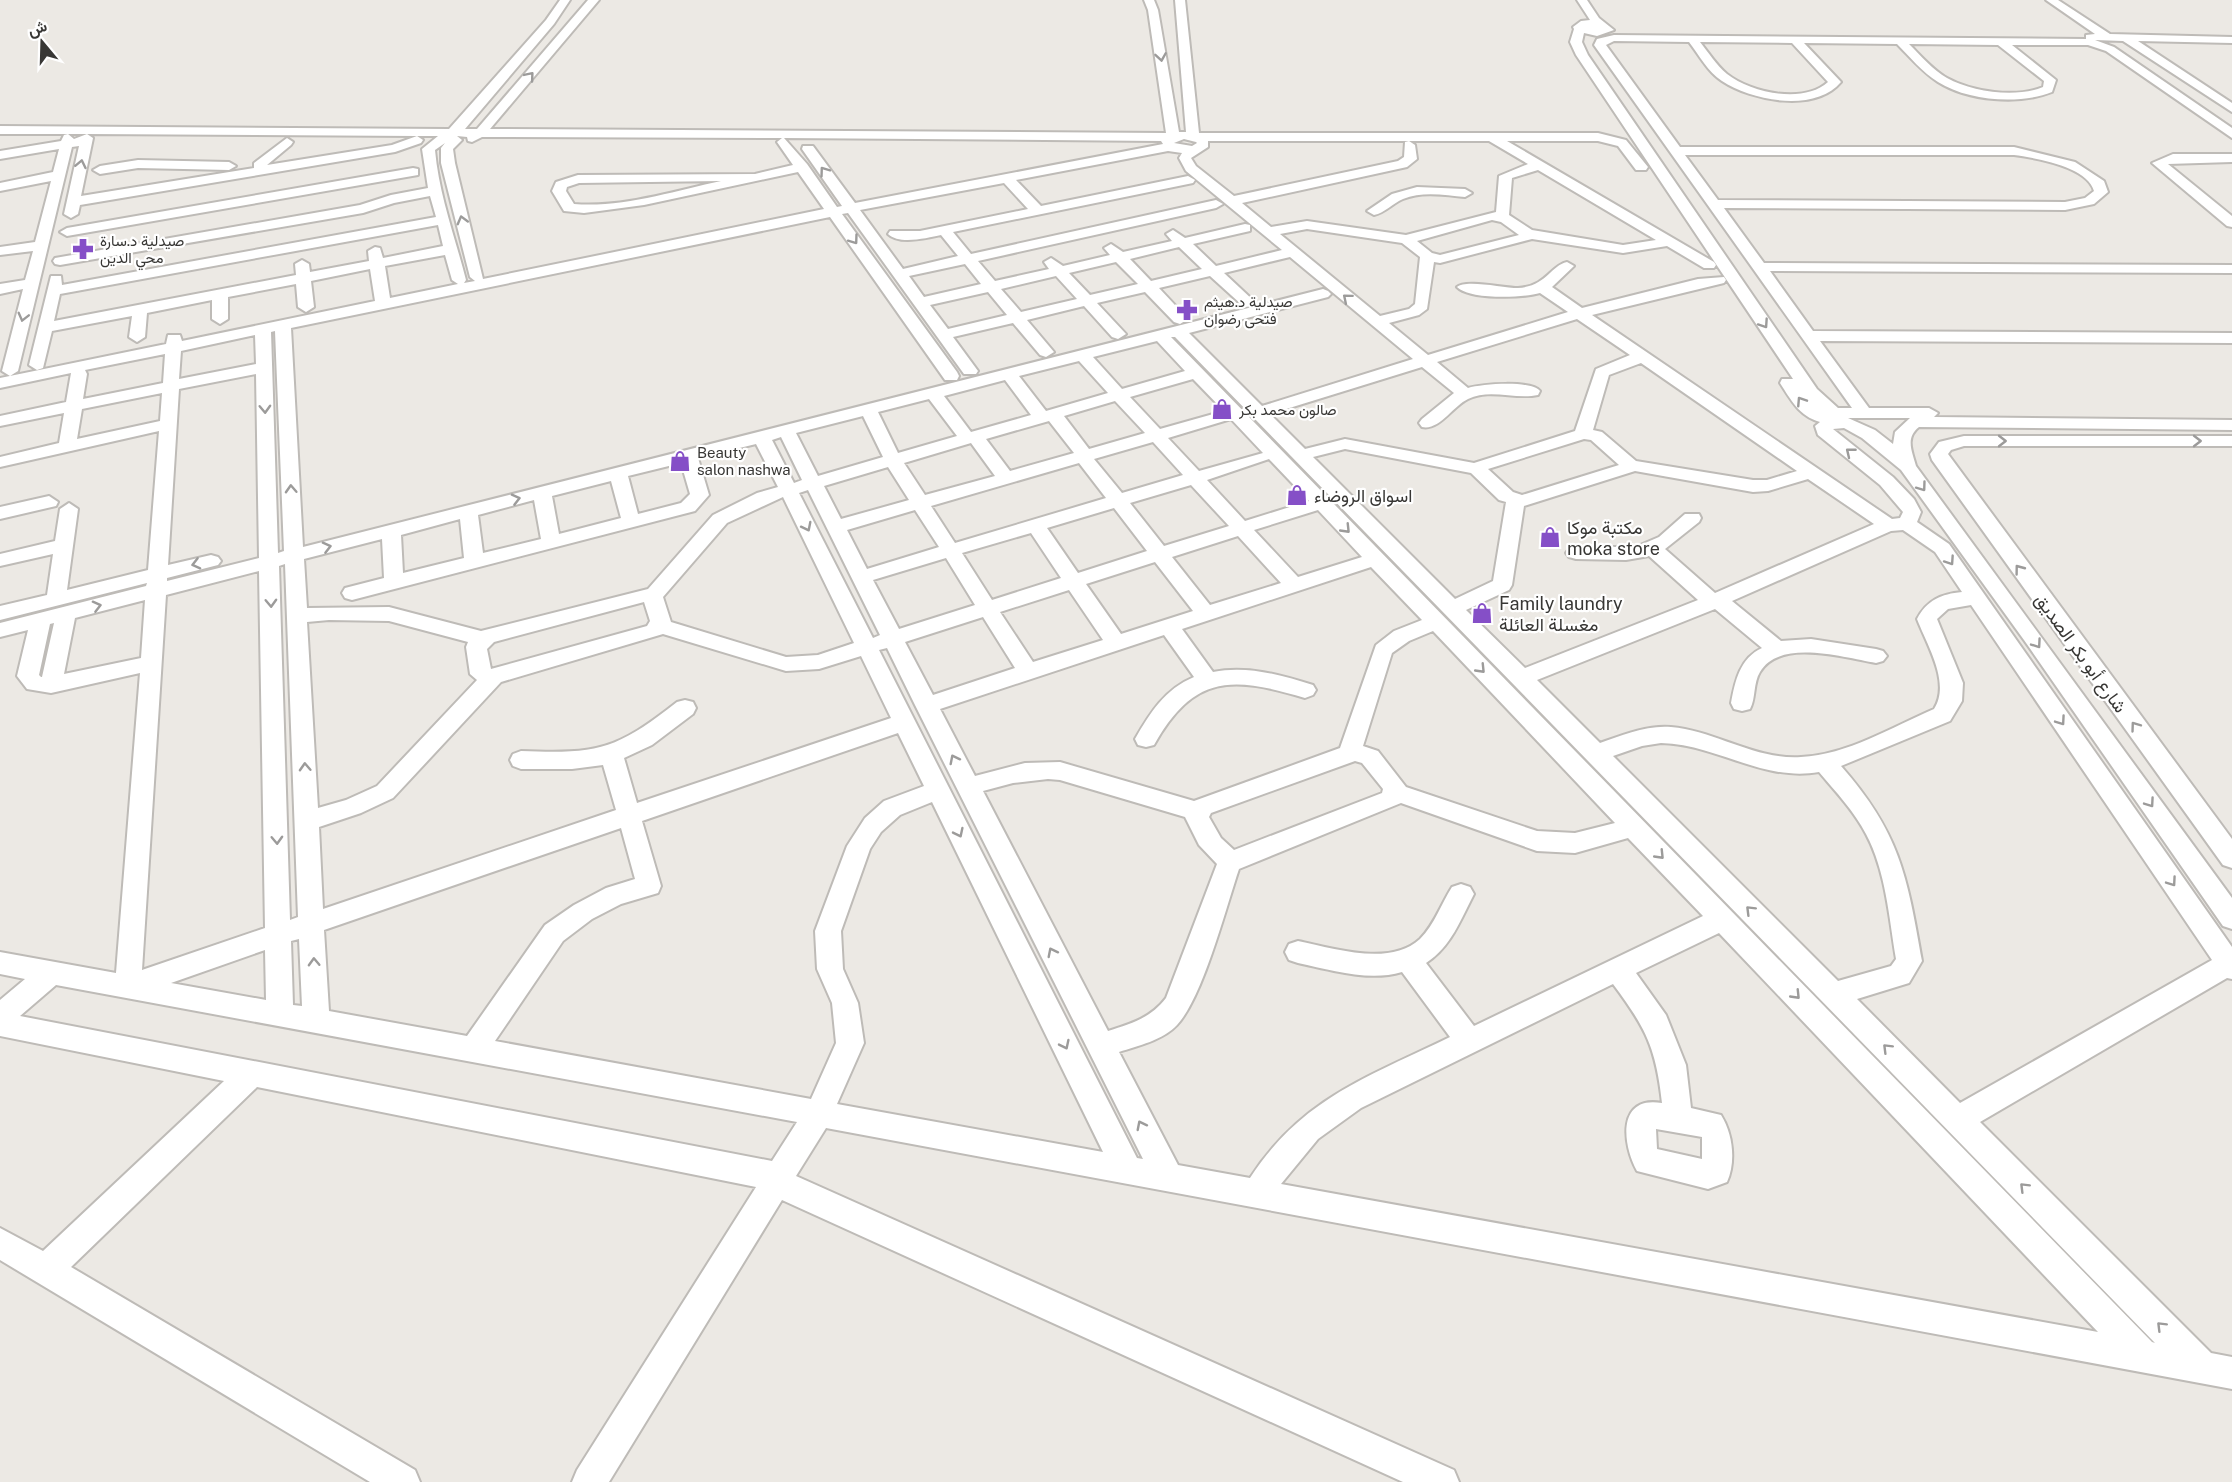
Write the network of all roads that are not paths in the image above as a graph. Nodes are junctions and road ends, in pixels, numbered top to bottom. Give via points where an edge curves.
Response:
1 (1149, 0) edge
2 (1180, 0) edge
3 (2051, 0) edge
4 (2068, 0) edge
5 (1583, 1) edge
6 (564, 2) edge
7 (592, 2) edge
8 (1581, 27) junction
9 (1602, 30) junction
10 (2105, 36) junction
11 (2123, 36) junction
12 (1742, 37) junction
13 (2005, 37) junction
14 (1944, 38) junction
15 (1692, 39) junction
16 (1794, 39) junction
17 (1899, 40) junction
18 (2232, 40) edge
19 (2232, 97) edge
20 (2232, 108) edge
21 (466, 120) junction
22 (492, 120) junction
23 (2232, 122) edge
24 (0, 130) edge
25 (481, 132) junction
26 (1647, 134) junction
27 (2232, 134) edge
28 (271, 135) junction
29 (1663, 135) junction
30 (0, 137) edge
31 (459, 137) junction
32 (660, 137) junction
33 (1491, 137) junction
34 (87, 139) junction
35 (946, 139) junction
36 (417, 140) junction
37 (440, 140) junction
38 (67, 141) junction
39 (287, 142) dead end
40 (783, 142) junction
41 (802, 142) junction
42 (1141, 144) junction
43 (162, 145) junction
44 (1409, 145) junction
45 (1506, 146) junction
46 (1627, 146) junction
47 (1180, 147) junction
48 (218, 148) dead end
49 (1069, 150) junction
50 (1675, 151) junction
51 (0, 155) edge
52 (354, 155) junction
53 (2232, 158) edge
54 (138, 164) junction
55 (197, 165) junction
56 (1539, 165) junction
57 (259, 166) junction
58 (286, 166) junction
59 (448, 166) junction
60 (802, 167) junction
61 (430, 169) junction
62 (100, 170) dead end
63 (1376, 170) junction
64 (413, 172) dead end
65 (59, 175) junction
66 (752, 177) junction
67 (216, 178) junction
68 (668, 178) junction
69 (1007, 178) junction
70 (1188, 180) junction
71 (361, 181) junction
72 (963, 182) junction
73 (0, 187) edge
74 (145, 190) junction
75 (437, 191) junction
76 (1128, 192) junction
77 (1404, 193) junction
78 (1465, 193) dead end
79 (54, 194) junction
80 (290, 194) junction
81 (667, 195) junction
82 (75, 196) junction
83 (1223, 202) junction
84 (221, 205) junction
85 (849, 205) junction
86 (1067, 205) junction
87 (368, 207) junction
88 (1699, 208) junction
89 (832, 209) junction
90 (1038, 211) junction
91 (1374, 211) dead end
92 (1009, 217) junction
93 (1155, 217) junction
94 (1502, 217) junction
95 (140, 219) junction
96 (444, 220) junction
97 (293, 221) junction
98 (2232, 223) edge
99 (270, 225) junction
100 (1245, 228) junction
101 (944, 230) junction
102 (1093, 231) junction
103 (67, 232) junction
104 (229, 232) junction
105 (1268, 232) junction
106 (895, 234) dead end
107 (1527, 234) junction
108 (372, 235) junction
109 (1406, 239) junction
110 (1182, 242) junction
111 (1668, 242) junction
112 (298, 243) junction
113 (1034, 244) junction
114 (41, 245) junction
115 (643, 247) junction
116 (139, 248) junction
117 (452, 249) junction
118 (0, 251) edge
119 (272, 253) junction
120 (1284, 254) junction
121 (1426, 256) junction
122 (1119, 257) junction
123 (968, 258) junction
124 (60, 261) junction
125 (377, 264) junction
126 (1709, 265) junction
127 (1567, 266) dead end
128 (1758, 267) junction
129 (2232, 269) edge
130 (1059, 271) junction
131 (1213, 271) junction
132 (477, 277) junction
133 (901, 277) junction
134 (303, 278) junction
135 (459, 280) junction
136 (1719, 280) junction
137 (216, 282) junction
138 (32, 283) junction
139 (885, 284) junction
140 (991, 286) junction
141 (1148, 286) junction
142 (1465, 287) dead end
143 (1543, 288) junction
144 (0, 289) edge
145 (1318, 290) junction
146 (54, 291) junction
147 (1758, 295) junction
148 (1777, 295) junction
149 (134, 298) junction
150 (382, 300) junction
151 (1087, 300) junction
152 (1247, 302) junction
153 (920, 303) junction
154 (306, 307) dead end
155 (1580, 313) junction
156 (1017, 317) junction
157 (220, 319) dead end
158 (1376, 322) junction
159 (273, 327) junction
160 (45, 328) junction
161 (1172, 328) junction
162 (1118, 334) junction
163 (943, 335) junction
164 (1809, 336) junction
165 (137, 337) dead end
166 (2232, 338) edge
167 (173, 343) junction
168 (1046, 352) junction
169 (1083, 355) junction
170 (1643, 356) junction
171 (1417, 364) junction
172 (37, 365) junction
173 (264, 367) junction
174 (970, 371) junction
175 (5, 372) edge
176 (1196, 373) junction
177 (79, 374) dead end
178 (1009, 374) junction
179 (951, 376) junction
180 (0, 383) edge
181 (170, 386) junction
182 (1532, 391) dead end
183 (933, 393) junction
184 (1464, 393) junction
185 (1119, 395) junction
186 (1821, 399) junction
187 (74, 406) junction
188 (868, 409) junction
189 (842, 410) junction
190 (1258, 412) junction
191 (1864, 413) junction
192 (2232, 414) edge
193 (1047, 416) junction
194 (1225, 416) dead end
195 (0, 422) edge
196 (1915, 422) junction
197 (1428, 423) dead end
198 (2078, 423) junction
199 (168, 424) junction
200 (2232, 425) edge
201 (786, 430) junction
202 (1583, 434) junction
203 (1156, 435) junction
204 (762, 436) junction
205 (971, 437) junction
206 (2095, 441) junction
207 (2232, 441) edge
208 (67, 447) junction
209 (688, 455) junction
210 (1084, 456) junction
211 (1261, 458) dead end
212 (893, 460) junction
213 (0, 462) edge
214 (1629, 465) junction
215 (1907, 466) junction
216 (1305, 468) junction
217 (1478, 469) junction
218 (1811, 472) junction
219 (618, 473) junction
220 (578, 476) junction
221 (1006, 478) junction
222 (1195, 478) junction
223 (813, 483) junction
224 (788, 490) junction
225 (542, 492) junction
226 (1516, 500) junction
227 (1118, 501) junction
228 (49, 502) dead end
229 (920, 502) junction
230 (1321, 503) junction
231 (69, 509) dead end
232 (468, 511) junction
233 (0, 513) edge
234 (1692, 518) dead end
235 (631, 522) junction
236 (1898, 524) junction
237 (1035, 525) junction
238 (835, 526) junction
239 (1241, 528) junction
240 (391, 531) junction
241 (551, 543) junction
242 (64, 545) junction
243 (294, 548) junction
244 (1653, 549) junction
245 (951, 551) junction
246 (1576, 553) dead end
247 (269, 554) junction
248 (1159, 554) junction
249 (1375, 559) junction
250 (0, 560) edge
251 (474, 562) junction
252 (1073, 580) junction
253 (157, 582) junction
254 (394, 582) junction
255 (1294, 585) junction
256 (866, 587) junction
257 (352, 593) dead end
258 (652, 597) junction
259 (1975, 598) junction
260 (1715, 601) junction
261 (846, 605) junction
262 (61, 607) junction
263 (987, 607) junction
264 (0, 613) edge
265 (1206, 614) junction
266 (1444, 615) junction
267 (297, 616) junction
268 (41, 620) junction
269 (660, 626) junction
270 (1169, 626) junction
271 (0, 630) edge
272 (892, 637) junction
273 (483, 639) junction
274 (1116, 643) junction
275 (866, 646) junction
276 (1777, 650) junction
277 (1876, 656) dead end
278 (151, 663) junction
279 (1028, 672) junction
280 (493, 677) junction
281 (1521, 678) junction
282 (1208, 681) junction
283 (51, 685) junction
284 (1305, 690) dead end
285 (1742, 703) dead end
286 (926, 705) junction
287 (685, 708) dead end
288 (904, 722) junction
289 (303, 731) junction
290 (1146, 739) dead end
291 (274, 740) junction
292 (1350, 753) junction
293 (1596, 754) junction
294 (612, 755) junction
295 (521, 759) dead end
296 (1825, 764) junction
297 (968, 786) junction
298 (938, 790) junction
299 (1395, 792) junction
300 (1639, 798) junction
301 (1615, 808) junction
302 (1198, 812) junction
303 (629, 815) junction
304 (307, 821) junction
305 (1632, 826) junction
306 (2232, 858) edge
307 (1230, 861) junction
308 (2221, 888) edge
309 (1461, 894) dead end
310 (2232, 918) edge
311 (1722, 919) junction
312 (312, 923) junction
313 (280, 934) junction
314 (1298, 952) dead end
315 (1408, 959) junction
316 (0, 963) edge
317 (2230, 965) edge
318 (1618, 970) junction
319 (52, 972) junction
320 (128, 986) junction
321 (1834, 994) junction
322 (1077, 999) junction
323 (1048, 1012) junction
324 (280, 1014) junction
325 (0, 1016) edge
326 (316, 1021) junction
327 (0, 1024) edge
328 (1470, 1042) junction
329 (1101, 1046) junction
330 (473, 1050) junction
331 (252, 1073) junction
332 (819, 1113) junction
333 (1678, 1118) dead end
334 (1957, 1120) junction
335 (1128, 1171) junction
336 (1168, 1177) junction
337 (777, 1179) junction
338 (1257, 1194) junction
339 (0, 1243) edge
340 (46, 1270) junction
341 (2144, 1357) junction
342 (2202, 1367) junction
343 (2232, 1373) edge
344 (403, 1482) edge
345 (589, 1482) edge
346 (1442, 1482) edge

1 -> 47 street
2 - 47 street
3 - 10 street
4 - 11 street
5 - 8 street via 1570,3
5 - 9 street
6 - 7 street
6 - 21 street
22 -> 7 street
8 - 9 street
8 - 88 street via 1576,42 1582,55
9 - 12 street
9 - 13 street
9 - 26 street via 1586,37 1588,47
10 - 11 street
10 - 13 street
10 - 23 street
11 - 18 street
11 - 20 street
12 - 14 street
12 - 15 street
12 - 16 street
13 - 14 street
13 - 17 street via 2050,80 2048,89 2016,96 1955,85 1943,80
13 - 27 street via 2102,45
14 - 17 street
15 - 16 street via 1722,76 1742,86 1790,96 1828,90 1835,82
15 - 29 street via 1614,38 1599,43
16 - 17 street
18 - 19 street via 2153,45
21 - 22 street
21 - 31 street
22 - 25 street
24 - 28 street
25 - 31 street
25 - 32 street
26 - 29 street
26 - 88 street
28 - 31 street
28 - 36 street
28 - 43 street
29 - 50 street
30 - 38 street
31 - 32 street
31 - 37 street
31 - 59 street via 447,148
32 - 35 street
32 - 40 street
33 - 45 street
33 - 46 street via 1598,137
33 - 47 street
34 - 38 street
34 - 43 street
82 -> 34 street
35 - 41 street
35 - 42 street
35 - 49 street
36 - 37 street
36 - 52 street
37 - 61 street via 428,148
38 - 51 street
38 - 65 street
39 - 57 street
40 - 41 street
40 - 60 street
85 -> 41 street
42 - 47 street
42 - 49 street
42 - 69 street
43 - 54 street
44 - 45 street
44 - 47 street
44 - 63 street via 1412,156 1407,162
45 - 46 street
45 - 56 street
46 - 126 street
47 - 70 street
47 - 83 street
48 - 55 street
49 - 72 street
50 - 88 street
50 - 88 street via 2014,151 2075,166 2098,184 2101,192 2096,199 2065,206
52 - 58 street
52 - 71 street
53 - 98 street via 2173,158 2159,164
54 - 55 street
54 - 62 street
55 - 57 street
56 - 94 street via 1506,176
56 - 111 street
57 - 58 street
58 - 67 street
58 - 80 street
59 - 61 street
132 -> 59 street
60 - 66 street
60 - 89 street
61 - 75 street
63 - 77 street
63 - 83 street
64 - 71 street
65 - 73 street
65 - 79 street
66 - 68 street
66 - 81 street
67 - 74 street
67 - 84 street
68 - 81 street
68 - 81 street via 578,179 566,183 559,191 569,208 585,211
69 - 72 street
69 - 90 street
70 - 76 street
70 - 83 street
71 - 80 street
71 - 87 street
72 - 85 street
74 - 82 street
74 - 95 street
75 - 87 street
75 - 96 street
76 - 86 street
76 - 93 street
77 - 78 street
77 - 91 street via 1391,197
79 - 82 street
79 - 114 street
80 - 84 street
80 - 97 street
82 - 103 street
83 - 93 street
83 - 100 street
83 - 105 street
84 - 95 street
84 - 104 street
85 - 89 street
85 - 133 street
86 - 90 street
86 - 102 street
87 - 97 street
87 - 108 street
88 - 128 street
88 - 147 street
88 -> 186 street via 1811,393
89 - 115 street
89 -> 139 street
90 - 92 street
92 - 101 street
92 - 113 street
93 - 102 street
93 - 110 street
94 - 107 street
94 - 109 street via 1492,216
95 - 103 street
95 - 116 street
96 - 108 street
96 - 117 street
97 - 99 street
97 - 112 street
99 - 104 street
99 - 119 street
100 - 110 street
100 - 120 street
101 - 106 street via 920,235
101 - 123 street
102 - 113 street
102 - 122 street
103 - 124 street
104 - 116 street
105 - 109 street via 1307,225
105 - 120 street
107 - 111 street via 1623,249
107 - 121 street via 1525,238 1444,259
108 - 112 street
108 - 125 street
109 - 121 street
110 - 122 street
110 - 131 street
111 - 126 street
112 - 119 street
112 - 134 street
113 - 123 street
113 - 130 street
114 - 118 street
114 - 138 street
115 - 132 street
115 - 150 street
116 - 124 street
116 - 149 street
117 - 125 street
117 - 135 street
119 - 137 street
120 - 131 street
120 - 145 street
158 -> 120 street
121 - 158 street via 1422,306 1414,312
122 - 130 street
122 - 141 street
123 - 133 street
123 - 140 street
124 - 146 street
125 - 134 street
125 - 150 street
126 - 136 street
127 - 143 street via 1554,282
128 - 129 street
128 - 148 street
130 - 140 street
130 - 151 street
131 - 141 street
131 - 152 street
132 - 135 street
133 - 139 street
133 - 153 street
134 - 137 street
134 - 154 street
135 - 150 street
136 - 155 street
196 -> 136 street via 1810,414
137 - 149 street
137 - 149 street
137 - 157 street
138 - 144 street
138 -> 175 street
139 - 179 street
140 - 153 street
140 - 156 street
141 - 151 street
141 - 161 street
142 - 143 street via 1505,293
143 - 155 street
145 - 152 street
145 - 161 street
145 - 171 street
146 - 149 street
146 - 160 street
147 - 148 street
147 - 186 street via 1825,391 1826,396
148 - 164 street
149 - 160 street
149 - 165 street
150 - 159 street
150 - 167 street
151 - 156 street
151 - 162 street
152 - 161 street
153 - 163 street
155 - 170 street
155 - 171 street
156 - 163 street
156 - 168 street
158 - 171 street
159 - 167 street
159 - 173 street
243 -> 159 street
160 - 172 street
161 - 162 street
161 - 169 street
161 - 176 street
161 - 190 street
162 - 168 street
163 - 174 street
164 - 166 street
164 - 191 street
167 - 172 street
167 - 180 street
167 - 181 street
168 - 174 street
169 - 178 street
169 - 185 street
170 - 202 street via 1602,372
170 - 218 street
171 - 184 street
171 - 190 street
172 - 175 street
173 - 181 street
173 -> 247 street
174 - 179 street
176 - 185 street
176 - 216 street
177 - 187 street
178 - 183 street
178 - 193 street
179 - 189 street
181 - 187 street
181 - 199 street
182 - 184 street
183 - 188 street
183 - 205 street
184 - 197 street via 1448,400
185 - 193 street
185 - 203 street
186 - 191 street via 1831,411
187 - 195 street
187 - 208 street
188 - 189 street
188 - 212 street
189 - 201 street
189 - 220 street
190 - 216 street
191 - 192 street
193 - 205 street
193 - 210 street
194 - 203 street
196 - 198 street
196 - 215 street via 1901,435
198 - 200 street
198 - 206 street
199 - 208 street
199 - 253 street
201 - 204 street
201 - 223 street
202 - 214 street via 1600,438
202 - 217 street
203 - 210 street
203 - 222 street
204 - 209 street
204 - 224 street
205 - 212 street
205 - 221 street
206 -> 207 street
306 -> 206 street, شارع أبو بكر الصديق via 1940,454 1945,446 1964,441
208 - 213 street
209 - 219 street
209 - 235 street via 700,495 698,500 682,510
210 - 221 street
210 - 227 street
211 - 222 street
212 - 223 street
212 - 229 street
214 - 218 street via 1753,486
214 - 226 street via 1528,501
236 -> 215 street via 1912,512 1908,503 1824,431 1824,426 1842,423 1861,430
215 -> 308 street
216 - 217 street via 1345,444
216 - 230 street
216 - 266 street
217 - 226 street via 1506,496
218 - 236 street
219 - 220 street
219 - 235 street
220 - 225 street
220 - 243 street
221 - 229 street
222 - 227 street
222 - 239 street
223 - 224 street
223 - 238 street
224 - 258 street via 756,500 720,519
224 -> 261 street
232 -> 225 street
225 - 241 street
226 - 266 street via 1502,585
227 - 237 street
227 - 248 street
228 - 233 street
229 - 238 street
229 - 245 street
230 - 239 street
230 -> 249 street
231 - 242 street
232 - 240 street
232 - 251 street
234 - 244 street via 1670,541
235 - 241 street
236 -> 259 street via 1927,535 1942,548
236 - 260 street
237 - 245 street
237 - 252 street
238 - 256 street
239 - 248 street
239 - 255 street
243 -> 240 street
240 - 254 street
241 - 251 street
242 - 250 street
242 - 262 street
243 - 247 street
243 - 267 street
244 - 246 street via 1630,554
244 - 260 street
245 - 256 street
245 - 263 street
247 - 253 street
247 -> 291 street
248 - 252 street
248 - 265 street
249 - 255 street
249 - 266 street
251 - 254 street
252 - 263 street
252 - 274 street
253 - 262 street
253 - 278 street
254 - 257 street
255 - 265 street
256 - 261 street via 859,603
256 - 272 street
258 - 269 street
258 - 273 street via 639,596
259 - 296 street via 1941,603 1931,609 1927,619 1952,683 1951,700 1942,715
259 -> 317 street
260 - 276 street
260 - 281 street
261 - 275 street
262 - 264 street
262 - 268 street
262 - 283 street
263 - 272 street
263 - 279 street
265 - 270 street
266 - 281 street
266 - 292 street via 1394,639 1383,650
266 -> 301 street
267 - 273 street via 389,614
267 - 289 street
268 - 271 street
268 - 283 street via 28,676 35,684
269 - 275 street via 786,664 819,662
269 - 280 street via 650,633
270 - 274 street
270 - 282 street
272 - 275 street
272 - 286 street
273 - 280 street via 476,647 481,674
274 - 279 street
275 - 288 street
276 - 277 street via 1822,646
276 - 285 street via 1761,657 1750,669
278 - 283 street
278 - 320 street
279 - 286 street
280 - 304 street via 385,792
281 - 293 street
282 - 284 street via 1255,676
282 - 290 street via 1170,703
297 -> 286 street
287 - 294 street via 639,744
288 - 298 street
288 - 303 street
289 - 291 street
304 -> 289 street
291 -> 313 street
292 - 299 street via 1370,757
292 - 302 street
293 - 296 street via 1644,736 1670,735 1697,739 1765,762
293 - 300 street
294 - 295 street via 583,762
294 - 303 street
296 - 321 street via 1856,799 1880,838 1897,891 1909,961 1900,975
297 - 302 street via 1022,770 1060,771
322 -> 297 street
298 -> 323 street
298 - 332 street via 892,808 858,846 828,931 830,969 844,1003 850,1043
299 - 305 street via 1556,844 1578,845
299 - 307 street via 1388,802
300 - 301 street
321 -> 300 street
301 - 305 street
302 - 307 street via 1197,820 1220,855
303 - 312 street
303 - 330 street via 649,886 615,895 554,933
304 - 312 street
305 -> 311 street
307 - 329 street via 1170,1015 1149,1028
308 - 310 street
309 - 315 street via 1442,931 1428,947
311 - 318 street
311 -> 341 street
312 - 313 street
326 -> 312 street
313 - 320 street
313 - 324 street
314 - 315 street via 1357,965 1384,965
315 - 328 street
316 - 319 street
317 - 334 street
318 - 328 street
318 - 333 street via 1652,1015 1672,1065
319 - 320 street
319 - 325 street
320 - 324 street
334 -> 321 street
322 - 323 street
322 - 329 street
323 -> 335 street
324 - 326 street
326 - 330 street
327 - 331 street
328 - 338 street via 1351,1099 1314,1123 1282,1154
336 -> 329 street
330 - 332 street
331 - 337 street
331 - 340 street
332 - 335 street
332 - 337 street
342 -> 334 street
335 - 336 street
336 - 338 street
337 - 345 street
337 - 346 street
338 - 341 street
339 - 340 street
340 - 344 street
341 - 342 street
342 - 343 street

